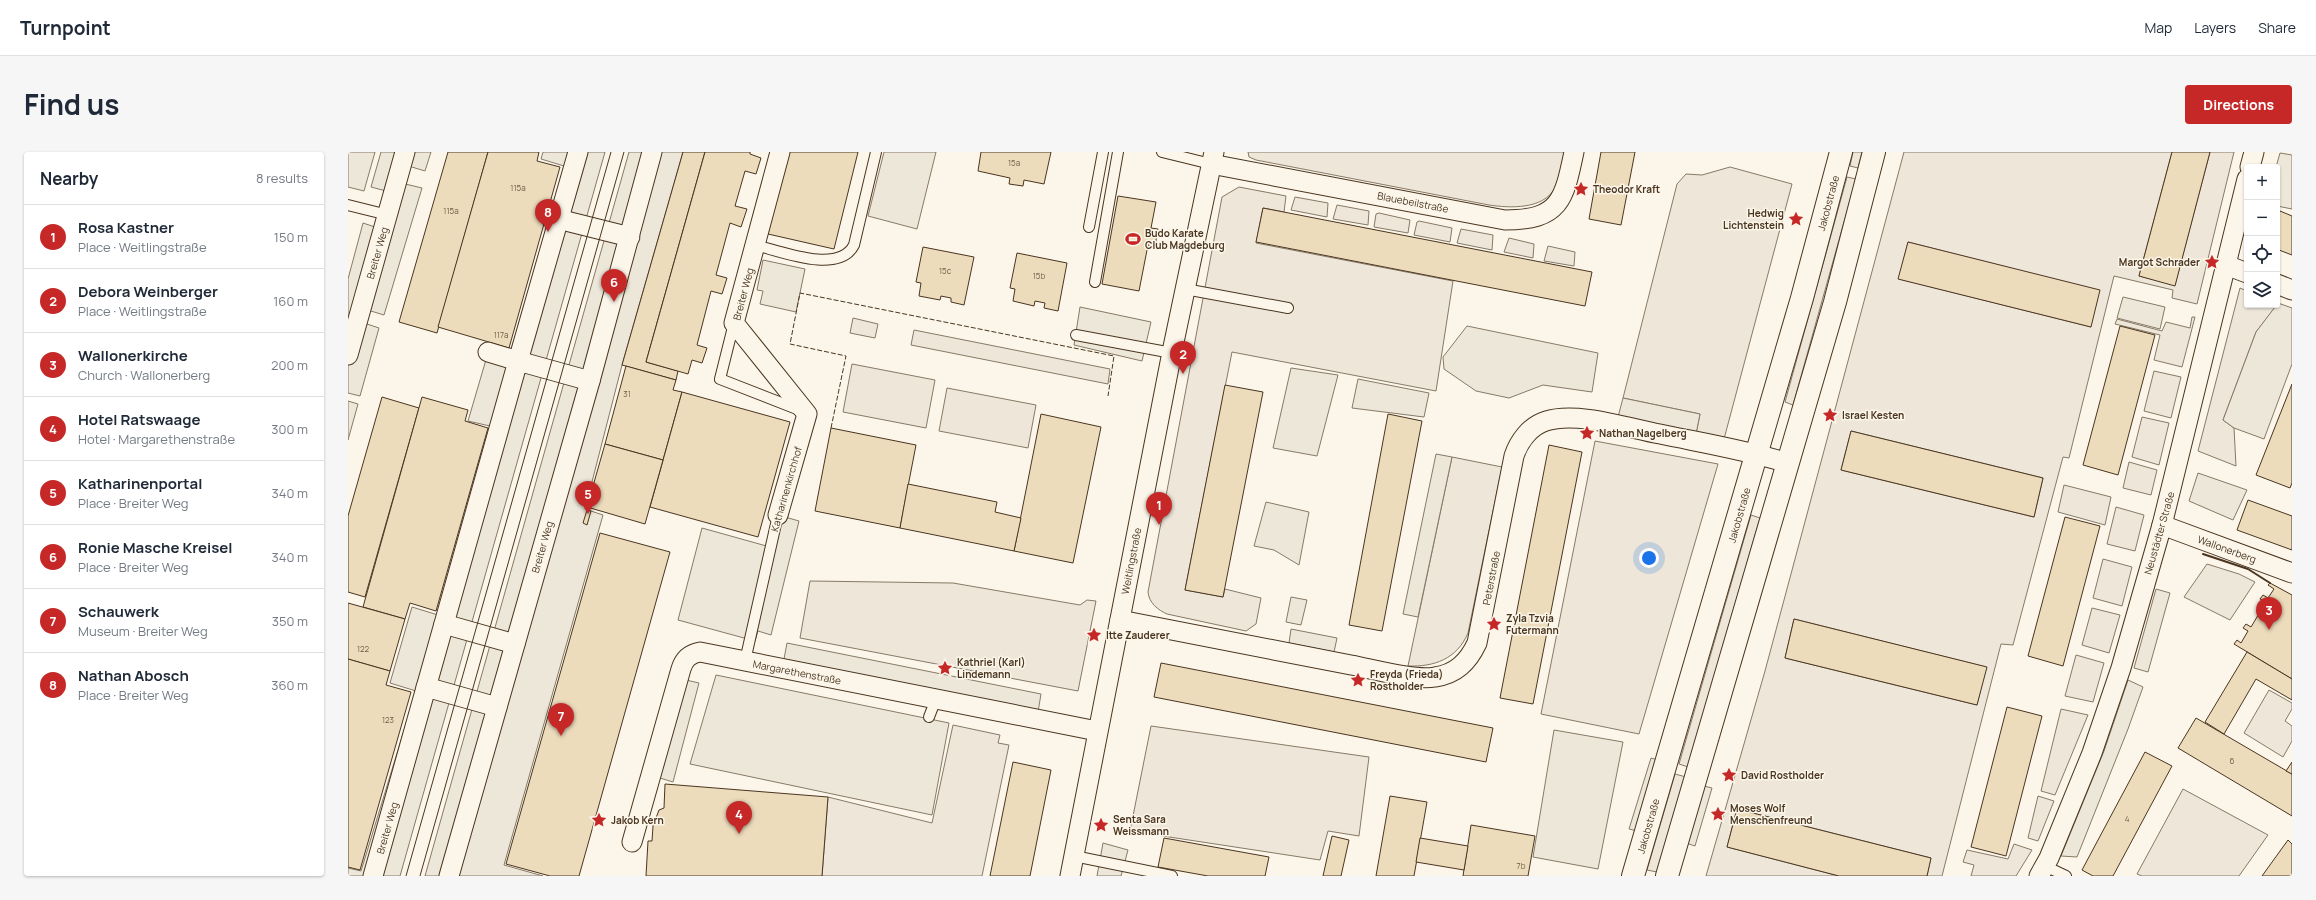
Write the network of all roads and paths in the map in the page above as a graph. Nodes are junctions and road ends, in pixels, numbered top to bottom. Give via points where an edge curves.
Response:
1 (406, 152) edge
2 (578, 152) edge
3 (652, 152) edge
4 (780, 152) edge
5 (876, 152) edge
6 (1103, 152) edge
7 (1118, 152) edge
8 (1162, 152) edge
9 (1574, 152) edge
10 (1841, 152) edge
11 (1874, 152) edge
12 (2254, 152) edge
13 (1212, 158) edge
14 (2251, 164) edge
15 (2244, 191) edge
16 (348, 204) edge
17 (388, 215) junction
18 (554, 219) junction
19 (1089, 227) dead end
20 (630, 237) junction
21 (756, 245) junction
22 (2226, 265) junction
23 (2244, 271) edge
24 (1096, 282) dead end
25 (2280, 285) edge
26 (1185, 289) junction
27 (2292, 290) edge
28 (1288, 308) dead end
29 (734, 323) junction
30 (1076, 335) dead end
31 (488, 352) dead end
32 (1172, 353) junction
33 (348, 355) edge
34 (518, 361) junction
35 (590, 381) junction
36 (807, 414) junction
37 (1756, 453) junction
38 (1788, 462) junction
39 (778, 515) joint
40 (2162, 525) junction
41 (2292, 573) edge
42 (1120, 620) junction
43 (444, 624) junction
44 (515, 644) junction
45 (745, 661) junction
46 (426, 687) junction
47 (936, 699) junction
48 (497, 707) junction
49 (929, 717) dead end
50 (1097, 731) junction
51 (632, 842) dead end
52 (1074, 856) junction
53 (2042, 871) edge
54 (373, 876) edge
55 (449, 876) edge
56 (1070, 876) edge
57 (1172, 876) edge
58 (1633, 876) edge
59 (1667, 876) edge
60 (2066, 876) edge

1 - 17 street, Breiter Weg
2 - 18 street, Breiter Weg
3 - 20 street, Breiter Weg
4 - 21 street, Breiter Weg
5 - 21 lane via 854,245 846,254 836,259 818,260
6 - 19 lane
7 - 24 lane
8 - 13 lane
9 - 13 street, Blauebeilstraße via 1568,181 1557,205 1541,215 1516,220
10 - 37 street, Jakobstraße via 1802,298
11 - 38 street via 1850,248
12 - 14 street
13 - 26 street, Weitlingstraße
15 - 22 street, Neustädter Straße
16 - 17 lane
17 - 33 street, Breiter Weg
18 - 20 street
18 - 34 street, Breiter Weg
20 - 35 street, Breiter Weg
21 - 29 street, Breiter Weg
22 - 23 street
22 - 40 street, Neustädter Straße
25 - 27 street
26 - 28 lane
26 - 32 street, Weitlingstraße
29 - 36 street, Breiter Weg
29 - 36 lane via 720,379
30 - 32 lane
31 - 34 street
32 - 42 street, Weitlingstraße
34 - 35 street
34 - 43 street, Breiter Weg via 462,547
35 - 44 street, Breiter Weg
36 - 39 street, Katharinenkirchhof
37 - 38 street, Peterstraße
37 - 42 street, Peterstraße via 1582,420 1559,419 1539,424 1525,436 1514,456 1477,643 1462,666 1451,673 1434,678 1384,671
37 - 58 street, Jakobstraße
38 - 59 street
39 - 45 lane, Katharinenkirchhof
40 - 41 street, Wallonerberg
40 - 53 street, Neustädter Straße via 2105,715
42 - 50 street, Weitlingstraße
43 - 44 street
43 - 46 street, Breiter Weg
44 - 48 street, Breiter Weg
45 - 47 street, Margarethenstraße
45 - 51 street, Margarethenstraße via 700,652 690,655 683,662
46 - 48 street
46 - 54 street, Breiter Weg
47 - 49 lane
47 - 50 street, Margarethenstraße
48 - 55 street, Breiter Weg
50 - 52 street, Weitlingstraße
52 - 56 street, Weitlingstraße
52 - 57 lane
53 - 60 lane

